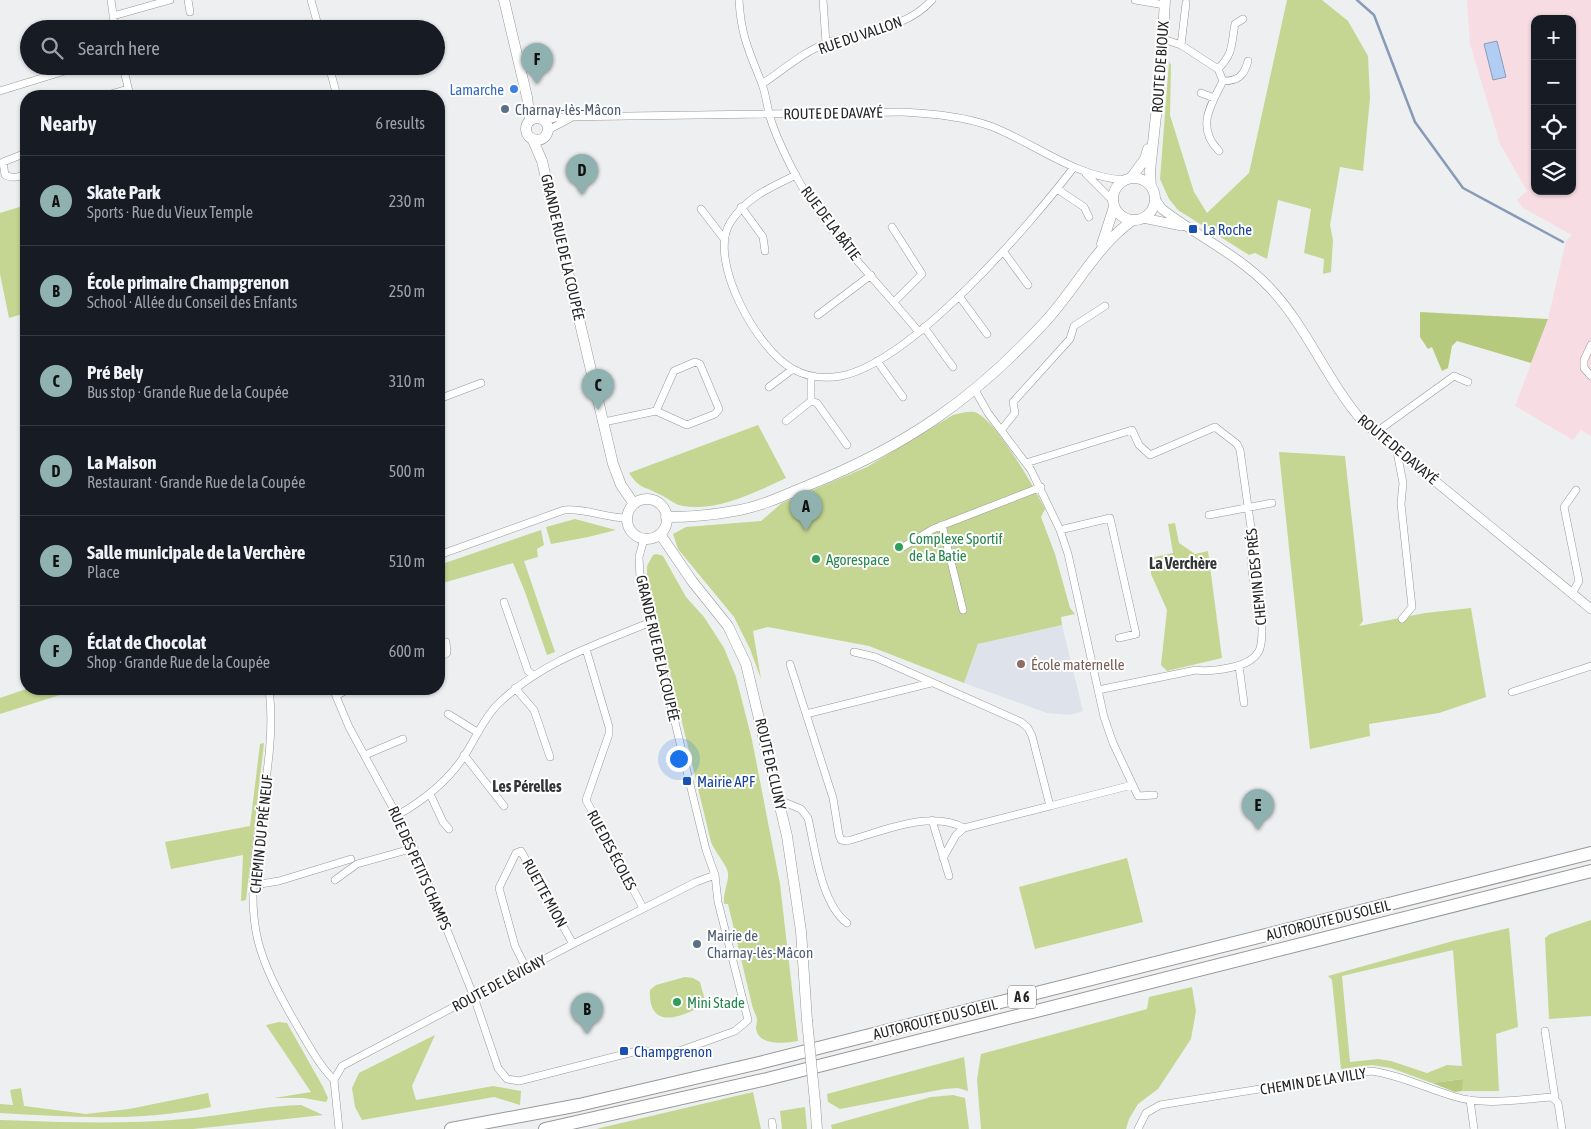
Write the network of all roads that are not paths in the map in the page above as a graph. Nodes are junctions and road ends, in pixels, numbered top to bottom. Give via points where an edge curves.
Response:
1 (111, 0) edge
2 (170, 0) edge
3 (188, 0) edge
4 (311, 0) edge
5 (504, 0) edge
6 (739, 0) edge
7 (823, 0) edge
8 (932, 0) edge
9 (1135, 0) edge
10 (1165, 2) edge
11 (1186, 3) dead end
12 (190, 12) dead end
13 (113, 16) junction
14 (1244, 19) dead end
15 (114, 20) edge
16 (317, 20) edge
17 (1163, 39) junction
18 (826, 43) junction
19 (1180, 45) junction
20 (1248, 61) dead end
21 (1218, 69) junction
22 (52, 75) edge
23 (125, 75) edge
24 (331, 75) edge
25 (1223, 81) junction
26 (762, 84) junction
27 (128, 90) edge
28 (335, 90) edge
29 (0, 91) edge
30 (1201, 93) dead end
31 (1214, 98) junction
32 (769, 115) junction
33 (541, 125) junction
34 (1154, 134) junction
35 (532, 138) junction
36 (1219, 151) dead end
37 (20, 155) edge
38 (542, 161) junction
39 (1074, 167) junction
40 (1082, 171) junction
41 (796, 175) junction
42 (20, 176) edge
43 (1128, 179) junction
44 (1151, 186) junction
45 (1057, 189) junction
46 (1155, 199) junction
47 (1113, 204) junction
48 (741, 207) junction
49 (701, 209) dead end
50 (1089, 218) dead end
51 (1138, 219) junction
52 (892, 227) dead end
53 (1185, 227) junction
54 (724, 240) junction
55 (765, 251) dead end
56 (1003, 251) junction
57 (1099, 252) junction
58 (872, 275) junction
59 (1028, 286) dead end
60 (959, 296) junction
61 (894, 302) junction
62 (1105, 306) dead end
63 (818, 315) dead end
64 (921, 329) junction
65 (987, 334) dead end
66 (1591, 345) edge
67 (877, 361) junction
68 (953, 367) dead end
69 (792, 369) junction
70 (811, 376) junction
71 (1591, 376) edge
72 (1468, 382) dead end
73 (481, 383) dead end
74 (769, 387) dead end
75 (975, 390) junction
76 (445, 397) edge
77 (904, 397) dead end
78 (810, 401) junction
79 (656, 410) junction
80 (786, 421) dead end
81 (604, 422) junction
82 (1002, 429) junction
83 (1375, 433) junction
84 (847, 445) dead end
85 (1397, 452) junction
86 (1026, 463) junction
87 (1041, 487) junction
88 (1576, 490) dead end
89 (1272, 503) dead end
90 (634, 504) junction
91 (1248, 508) junction
92 (1209, 515) dead end
93 (666, 517) junction
94 (627, 518) junction
95 (942, 525) junction
96 (1060, 530) junction
97 (660, 534) junction
98 (644, 539) junction
99 (903, 547) dead end
100 (445, 553) edge
101 (1573, 592) junction
102 (504, 602) dead end
103 (1591, 609) edge
104 (963, 610) dead end
105 (1402, 619) dead end
106 (651, 622) junction
107 (1119, 638) dead end
108 (446, 642) dead end
109 (586, 649) junction
110 (854, 652) dead end
111 (445, 654) edge
112 (790, 664) dead end
113 (1239, 666) junction
114 (1591, 666) edge
115 (533, 675) junction
116 (931, 683) junction
117 (515, 688) junction
118 (1098, 690) junction
119 (1512, 692) dead end
120 (269, 695) edge
121 (336, 695) edge
122 (1244, 703) dead end
123 (448, 714) dead end
124 (806, 714) junction
125 (477, 732) junction
126 (403, 739) dead end
127 (365, 755) junction
128 (464, 755) junction
129 (550, 757) dead end
130 (1132, 785) junction
131 (430, 794) junction
132 (1154, 795) dead end
133 (779, 800) junction
134 (504, 806) dead end
135 (1050, 806) junction
136 (398, 815) junction
137 (932, 820) junction
138 (964, 828) junction
139 (450, 830) dead end
140 (414, 848) junction
141 (1591, 853) edge
142 (943, 858) junction
143 (352, 859) dead end
144 (1591, 871) edge
145 (715, 875) junction
146 (949, 876) dead end
147 (335, 880) dead end
148 (254, 885) junction
149 (642, 908) junction
150 (847, 922) dead end
151 (573, 944) junction
152 (526, 968) junction
153 (474, 997) junction
154 (748, 1020) joint
155 (1545, 1031) dead end
156 (334, 1080) junction
157 (1555, 1098) junction
158 (1470, 1100) junction
159 (339, 1129) edge
160 (451, 1129) edge
161 (545, 1129) edge
162 (817, 1129) edge
163 (1138, 1129) edge
164 (1474, 1129) edge
165 (1562, 1129) edge

1 - 13 street
2 - 13 street
3 - 12 street
4 - 16 street
5 - 33 main road, GRANDE RUE DE LA COUPÉE via 527,97
6 - 26 street, RUE DE LA BÂTIE via 746,48
7 - 18 street
8 - 18 street, RUE DU VALLON via 902,22
9 - 10 street
10 - 17 main road, ROUTE DE BIOUX
11 - 19 street
13 - 15 street
14 - 21 street via 1235,24 1232,51
17 - 19 street
17 - 34 main road, ROUTE DE BIOUX
18 - 26 street, RUE DU VALLON
19 - 21 street
20 - 25 street via 1244,74 1237,79
21 - 25 street
22 - 29 street
23 - 27 street
24 - 28 street
25 - 31 street
26 - 32 street, RUE DE LA BÂTIE
30 - 31 street
31 - 36 street via 1206,132
32 - 33 street, ROUTE DE DAVAYÉ via 572,118
32 - 39 street, ROUTE DE DAVAYÉ via 936,114 991,126
32 - 41 street, RUE DE LA BÂTIE
33 - 35 main road via 536,140
33 - 35 main road, GRANDE RUE DE LA COUPÉE via 527,131
33 - 38 main road, GRANDE RUE DE LA COUPÉE
34 - 43 main road, ROUTE DE BIOUX via 1145,159
34 - 44 main road, ROUTE DE BIOUX
35 - 38 main road, GRANDE RUE DE LA COUPÉE
37 - 42 street via 8,158 2,166 5,175
38 - 81 main road, GRANDE RUE DE LA COUPÉE
39 - 40 street, ROUTE DE DAVAYÉ
39 - 45 street
40 - 43 street, ROUTE DE DAVAYÉ via 1104,179
40 - 47 street, ROUTE DE DAVAYÉ
41 - 48 street via 754,196
41 - 58 street, RUE DE LA BÂTIE via 812,203
43 - 44 main road via 1144,180
43 - 47 main road via 1114,191
44 - 46 main road
45 - 50 street via 1084,207
45 - 56 street
46 - 51 main road via 1150,213
46 - 53 street, ROUTE DE DAVAYÉ via 1162,209
47 - 51 main road via 1124,218
47 - 57 main road via 1110,225
48 - 54 street via 729,224
48 - 55 street via 762,237
49 - 54 street
51 - 53 street
51 - 57 main road via 1118,230
52 - 61 street via 922,274
53 - 83 street, ROUTE DE DAVAYÉ via 1247,267 1270,288 1353,410
54 - 69 street via 733,286 745,313 763,343
56 - 59 street
56 - 60 street
57 - 75 main road via 1049,318
58 - 61 street, RUE DE LA BÂTIE
58 - 63 street, RUE DE LA BÂTIE
60 - 64 street
60 - 65 street
61 - 64 street, RUE DE LA BÂTIE
62 - 82 street via 1074,326 1070,339 1013,402 1015,413
64 - 67 street
64 - 68 street, RUE DE LA BÂTIE
66 - 71 street via 1584,360 1584,368
67 - 70 street via 840,376
67 - 77 street
69 - 70 street
69 - 74 street
70 - 78 street
72 - 83 street via 1454,376
73 - 76 street
75 - 82 street
75 - 93 main road via 903,441 829,477 734,511
78 - 80 street
78 - 84 street via 817,403
79 - 79 street via 687,425 716,414 719,409 700,364 695,362 674,371
79 - 81 street
81 - 90 main road, GRANDE RUE DE LA COUPÉE via 617,475
82 - 86 street
83 - 85 street, ROUTE DE DAVAYÉ
85 - 101 street, ROUTE DE DAVAYÉ
85 - 105 street via 1403,483 1401,504 1412,607
86 - 87 street
86 - 91 street, CHEMIN DES PRÉS via 1132,430 1139,446 1150,455 1216,427 1240,450
87 - 95 street
87 - 96 street
88 - 101 street via 1564,507 1579,581
89 - 91 street, CHEMIN DES PRÉS
90 - 93 main road via 653,501 660,504
90 - 94 main road
91 - 92 street, CHEMIN DES PRÉS
91 - 113 street, CHEMIN DES PRÉS via 1262,638 1258,651
93 - 97 main road
94 - 98 main road via 634,534
94 - 100 street via 578,508 564,510
95 - 99 street
95 - 104 street
96 - 107 street via 1110,518 1136,634
96 - 118 street
97 - 98 main road
97 - 133 main road, ROUTE DE CLUNY via 728,626 746,664
98 - 106 street, GRANDE RUE DE LA COUPÉE via 639,562
101 - 103 street, ROUTE DE DAVAYÉ
102 - 115 street via 528,671
106 - 109 street
106 - 145 street, GRANDE RUE DE LA COUPÉE via 706,850
108 - 111 street
109 - 115 street
109 - 149 street, RUE DES ÉCOLES via 609,727 586,800
110 - 116 street via 875,657
112 - 124 street
113 - 118 street, CHEMIN DES PRÉS via 1209,672 1196,670
113 - 122 street
114 - 119 street
115 - 117 street
116 - 124 street
116 - 135 street via 1028,728
117 - 125 street via 497,705
117 - 129 street via 534,710
118 - 130 street via 1113,743
120 - 148 street, CHEMIN DU PRÉ NEUF via 270,748
121 - 127 street, RUE DES PETITS CHAMPS
123 - 125 street
124 - 137 street via 833,798 841,840
125 - 128 street
126 - 127 street
127 - 136 street, RUE DES PETITS CHAMPS
128 - 131 street
128 - 134 street
130 - 132 street via 1138,796
130 - 135 street
131 - 136 street
131 - 139 street
133 - 150 street via 801,809 808,818 830,903 838,916
133 - 162 main road, ROUTE DE CLUNY, bridge via 789,844 801,931
135 - 138 street
136 - 140 street, RUE DES PETITS CHAMPS
137 - 138 street
137 - 142 street
138 - 142 street via 956,835
140 - 147 street via 357,864
140 - 153 street, RUE DES PETITS CHAMPS
141 - 160 highway, AUTOROUTE DU SOLEIL / A 6 via 763,1062 579,1105
142 - 146 street
143 - 148 street via 279,881
144 - 161 highway, AUTOROUTE DU SOLEIL / A 6 via 776,1077
145 - 149 street, ROUTE DE LÉVIGNY
145 - 154 street, GRANDE RUE DE LA COUPÉE via 718,902
148 - 156 street, CHEMIN DU PRÉ NEUF via 255,924 267,968 296,1024
149 - 151 street, ROUTE DE LÉVIGNY
151 - 152 street, ROUTE DE LÉVIGNY
151 - 152 street, RUETTE MION via 521,851 516,853 499,888 515,946
152 - 153 street, ROUTE DE LÉVIGNY
153 - 154 street, RUE DES PETITS CHAMPS via 498,1068 512,1081 641,1050 668,1055 735,1031
153 - 156 street, ROUTE DE LÉVIGNY via 350,1061 342,1066
155 - 157 street
156 - 159 street
157 - 158 street, CHEMIN DE LA VILLY
157 - 165 street
158 - 163 street, CHEMIN DE LA VILLY via 1387,1073 1371,1071 1160,1105 1146,1113
158 - 164 street

